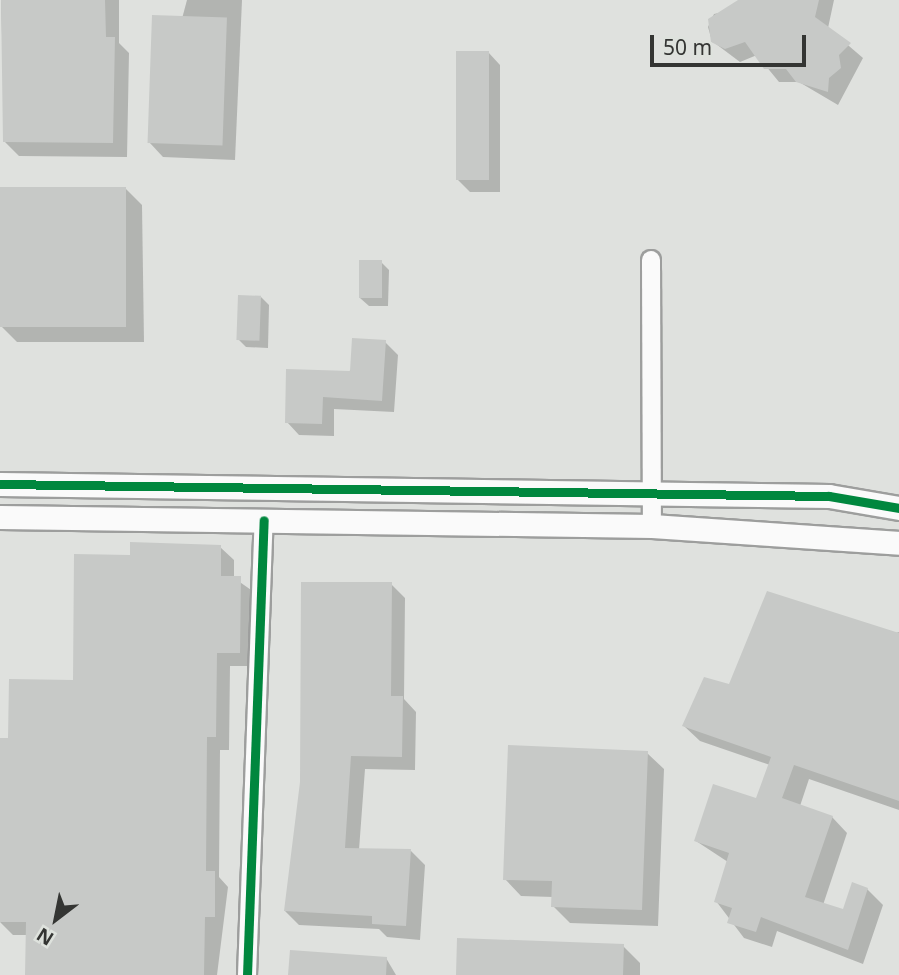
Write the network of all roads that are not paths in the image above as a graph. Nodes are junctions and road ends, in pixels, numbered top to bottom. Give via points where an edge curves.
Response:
1 (651, 260) dead end
2 (0, 484) edge
3 (652, 492) junction
4 (899, 508) edge
5 (0, 517) edge
6 (264, 520) junction
7 (652, 526) junction
8 (899, 543) edge
9 (247, 975) edge

1 - 3 street
2 - 3 street
3 - 4 street via 829,496
3 - 7 street
5 - 6 street
6 - 7 street
6 - 9 street
7 - 8 street

